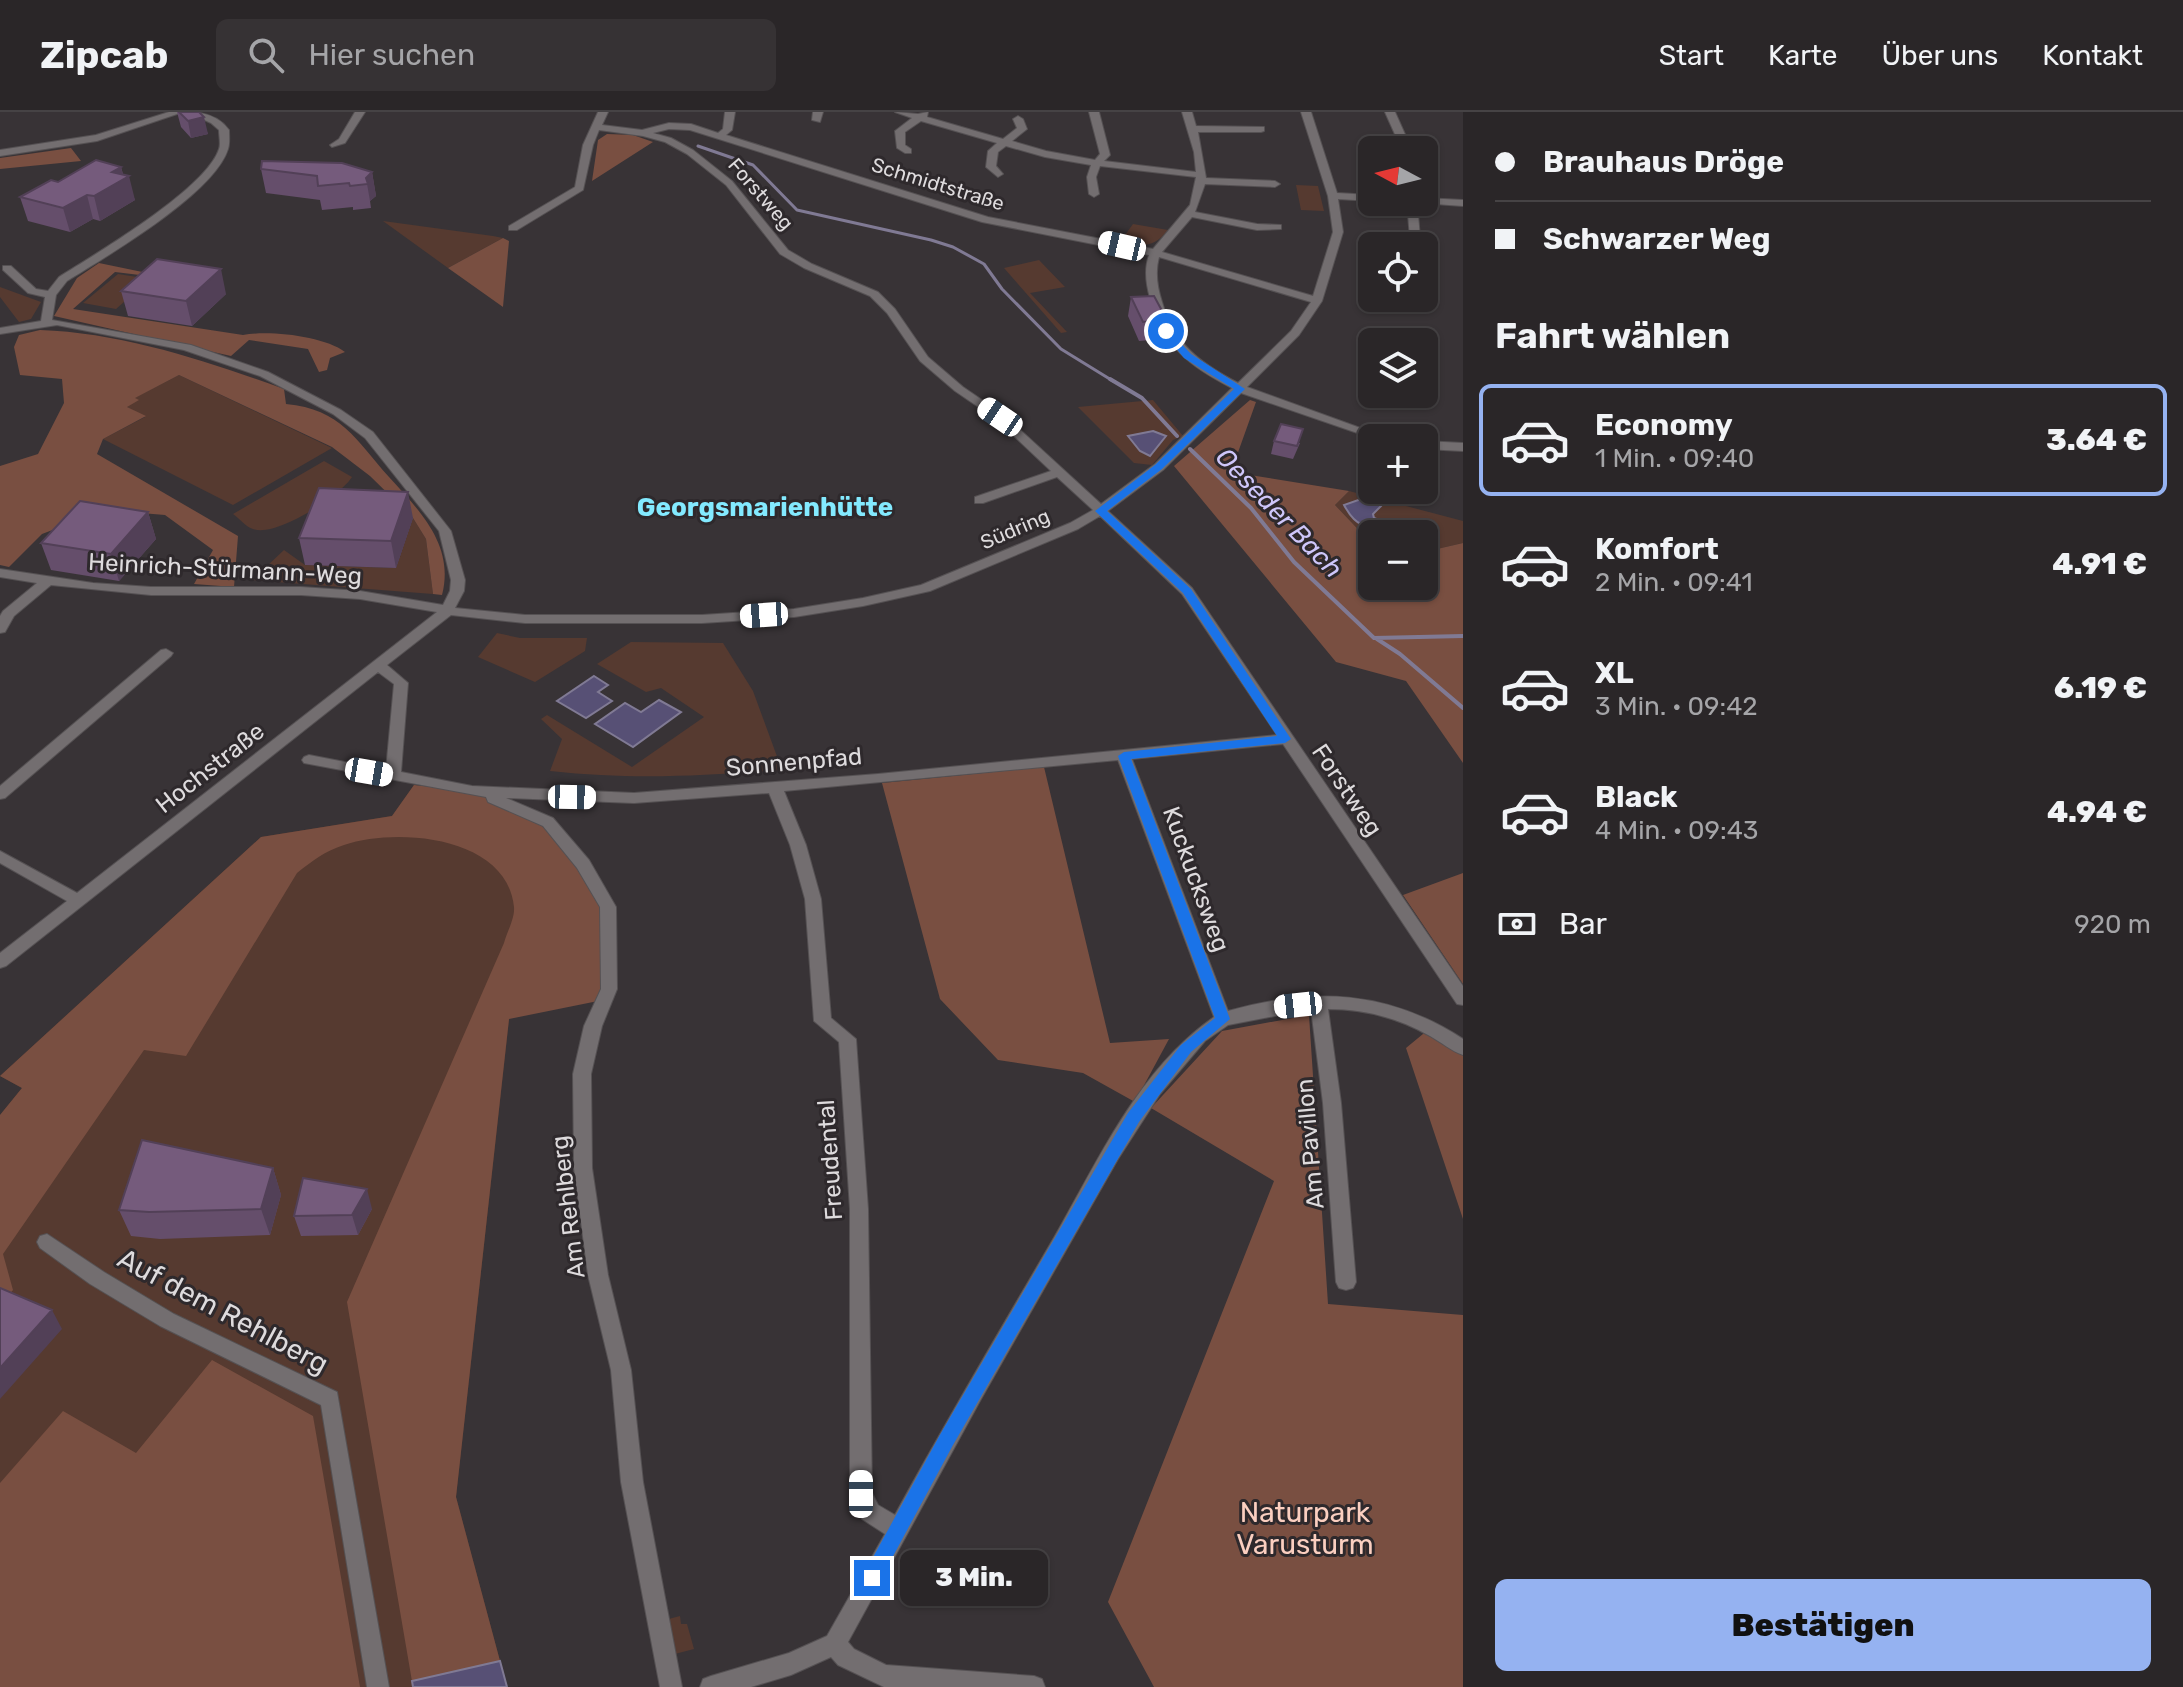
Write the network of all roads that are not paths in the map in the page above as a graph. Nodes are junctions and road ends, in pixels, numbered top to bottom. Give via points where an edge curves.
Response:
1 (178, 112) edge
2 (192, 112) edge
3 (360, 112) edge
4 (603, 112) edge
5 (730, 112) edge
6 (900, 112) edge
7 (1094, 112) edge
8 (1187, 112) edge
9 (1306, 112) edge
10 (1390, 112) edge
11 (924, 115) edge
12 (1018, 119) dead end
13 (595, 127) junction
14 (1193, 129) junction
15 (1261, 129) dead end
16 (644, 133) junction
17 (721, 135) junction
18 (1401, 136) edge
19 (1005, 142) junction
20 (335, 145) dead end
21 (908, 151) dead end
22 (0, 153) edge
23 (1096, 164) junction
24 (998, 174) dead end
25 (1202, 178) junction
26 (1275, 184) dead end
27 (1094, 194) dead end
28 (1333, 196) junction
29 (1358, 197) edge
30 (1438, 202) edge
31 (1463, 203) edge
32 (1189, 214) junction
33 (1277, 227) dead end
34 (513, 228) dead end
35 (1155, 253) junction
36 (7, 268) dead end
37 (51, 295) junction
38 (1317, 301) junction
39 (46, 322) junction
40 (0, 331) edge
41 (1240, 389) junction
42 (1358, 430) edge
43 (1438, 446) edge
44 (1463, 447) edge
45 (1059, 472) junction
46 (979, 500) dead end
47 (1100, 511) junction
48 (0, 573) edge
49 (48, 580) junction
50 (447, 611) junction
51 (0, 629) edge
52 (166, 653) dead end
53 (378, 665) junction
54 (1285, 739) junction
55 (1124, 756) junction
56 (309, 760) dead end
57 (393, 776) junction
58 (775, 788) junction
59 (472, 791) junction
60 (0, 794) edge
61 (0, 856) edge
62 (79, 901) junction
63 (0, 962) edge
64 (1463, 999) edge
65 (1319, 1003) junction
66 (1223, 1019) junction
67 (1463, 1048) edge
68 (47, 1242) dead end
69 (1346, 1282) dead end
70 (898, 1530) junction
71 (835, 1644) junction
72 (886, 1682) edge
73 (378, 1687) edge
74 (671, 1687) edge
75 (711, 1687) edge
76 (1034, 1687) edge

1 - 22 street via 97,138
2 - 37 street via 219,124 225,137 198,185 63,279
3 - 20 street
4 - 13 street
5 - 17 street
6 - 11 street
7 - 23 street via 1105,155
8 - 14 street
9 - 28 street, Südring
10 - 18 street
11 - 19 street
11 - 21 street via 900,131 900,146
12 - 19 street via 1022,129
13 - 16 street, Forstweg
13 - 34 street via 580,188
14 - 15 street
14 - 25 street
16 - 17 street, Schmidtstraße via 677,126
16 - 45 street, Forstweg via 668,140 710,166 784,252 874,294 924,359 1000,417
17 - 35 street, Schmidtstraße via 986,220
19 - 23 street
19 - 24 street via 993,151 991,167
23 - 25 street
23 - 27 street via 1089,177
25 - 26 street
25 - 32 street
28 - 29 street
28 - 38 street, Südring via 1338,232
30 - 31 street
32 - 33 street
32 - 35 street
35 - 38 street, Schmidtstraße
35 - 41 street via 1155,303 1166,331 1187,356
36 - 37 street via 32,291
37 - 39 street
38 - 41 street, Südring via 1295,333
39 - 40 street
39 - 50 street via 187,347 264,374 348,419 369,435 445,531 458,580
41 - 42 street
41 - 47 street, Südring via 1159,467
43 - 44 street
45 - 46 street
45 - 47 street, Forstweg
47 - 50 street, Südring via 925,588 794,613 525,619
47 - 54 street, Forstweg via 1187,591
48 - 49 street, Heinrich-Stürmann-Weg
49 - 50 street, Heinrich-Stürmann-Weg via 151,591 360,595
49 - 51 street via 8,614
50 - 53 street, Hochstraße
52 - 60 street
53 - 57 street via 401,683
53 - 62 street, Hochstraße
54 - 55 street, Sonnenpfad
54 - 64 street, Forstweg
55 - 58 street, Sonnenpfad
55 - 66 street, Kuckucksweg
56 - 57 street, Sonnenpfad
57 - 59 street, Sonnenpfad
58 - 59 street, Sonnenpfad via 634,798
58 - 70 street, Freudental via 813,899 823,1021 847,1039 859,1209 861,1494 870,1512
59 - 74 street, Am Rehlberg via 548,822 583,864 608,907 609,989 593,1026 582,1074 583,1168 598,1275 621,1370 632,1482
61 - 62 street
62 - 63 street, Hochstraße
65 - 66 street
65 - 67 street via 1365,1004 1401,1012
65 - 69 street, Am Pavillon
66 - 70 street via 1186,1048 1134,1117
68 - 73 street, Auf dem Rehlberg via 167,1320 330,1399
70 - 71 street
71 - 72 street
71 - 75 street via 791,1664
72 - 76 street

